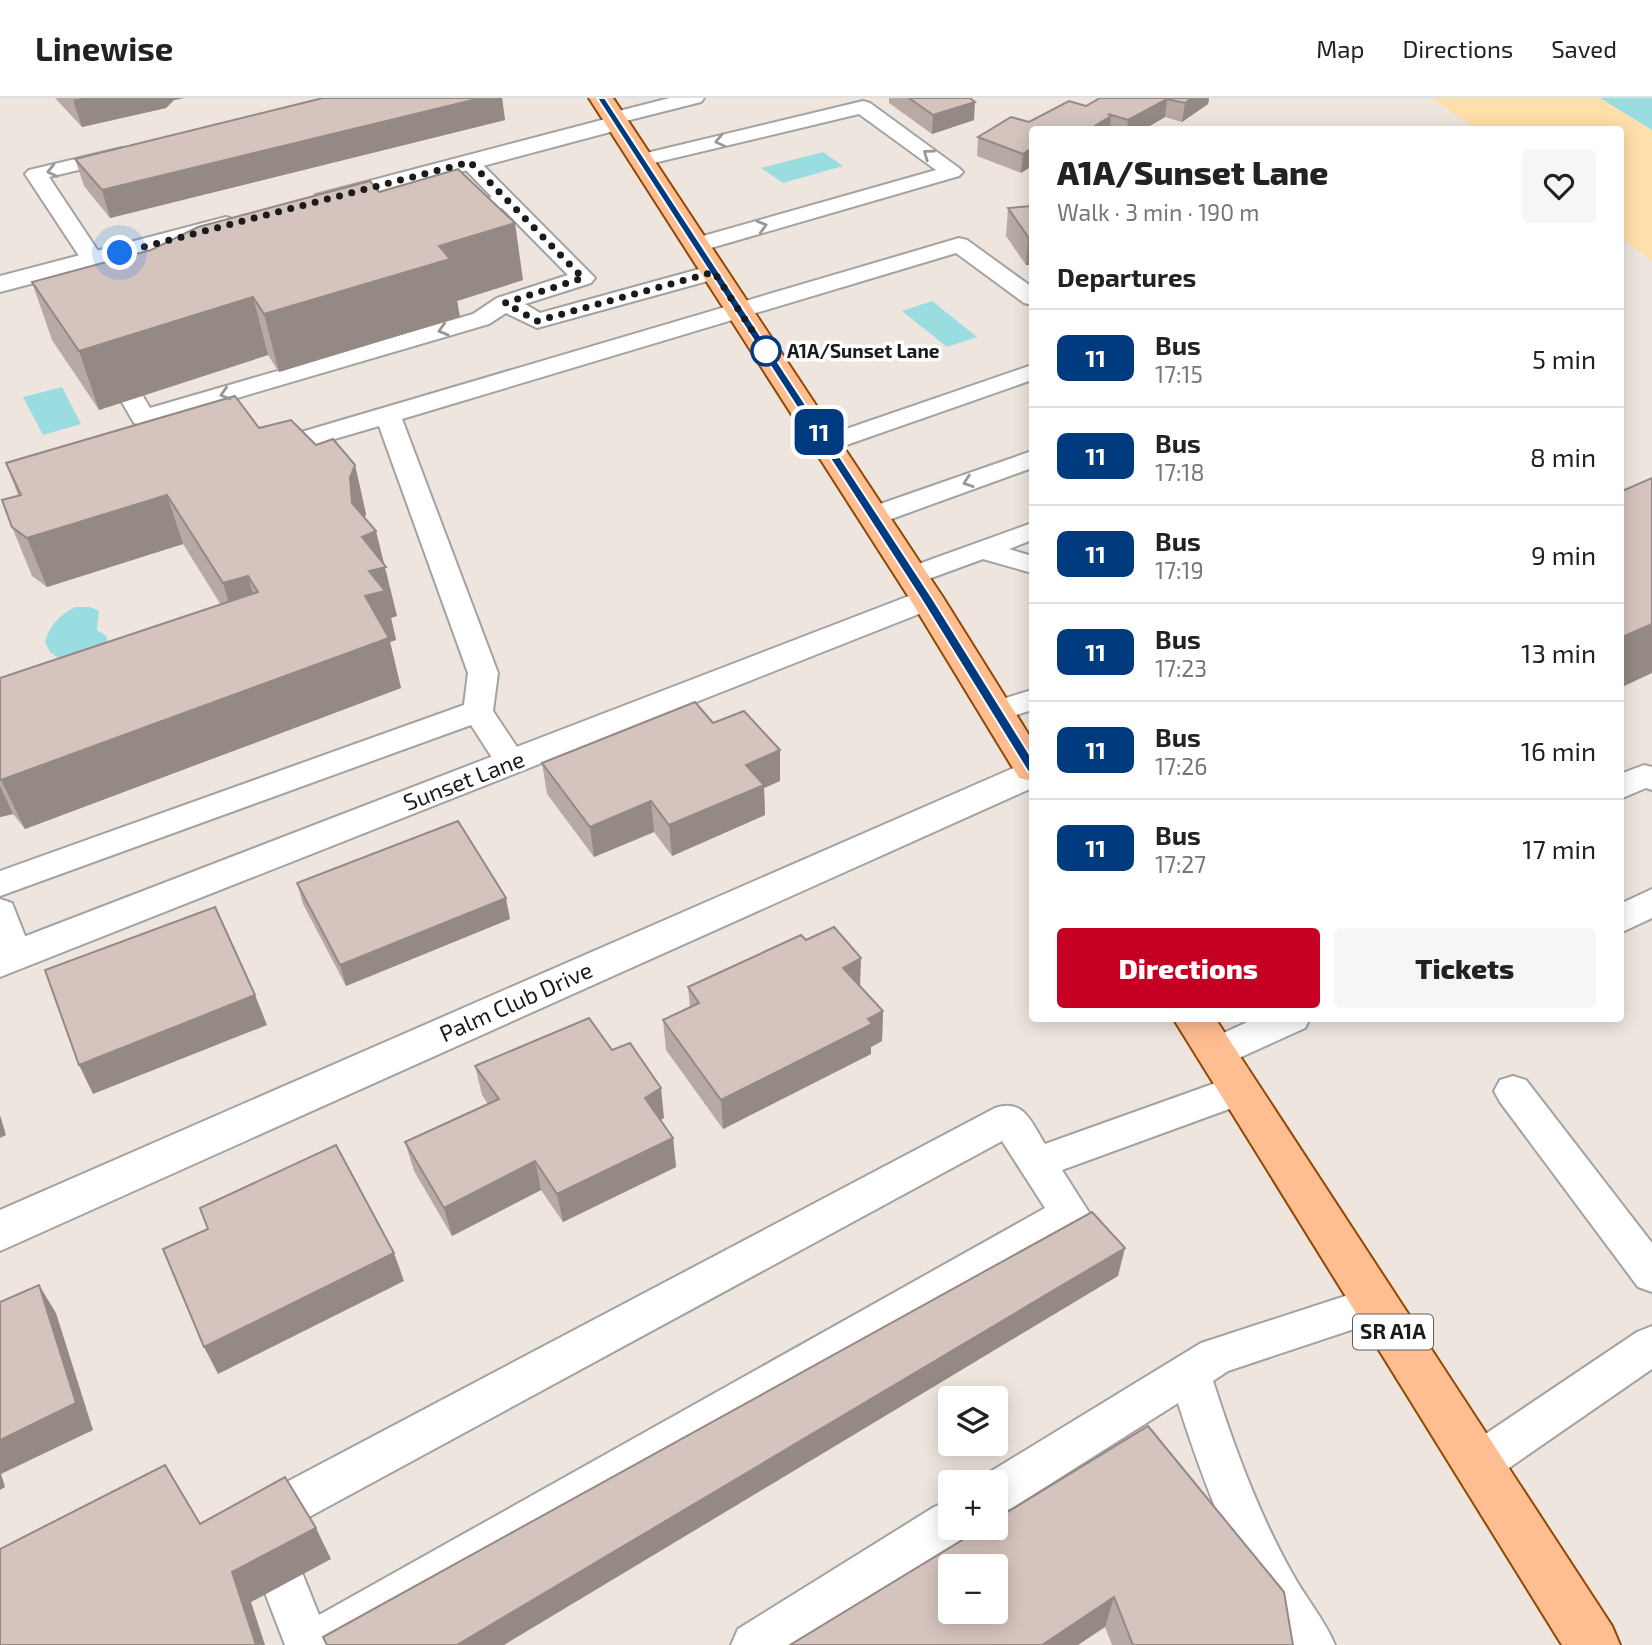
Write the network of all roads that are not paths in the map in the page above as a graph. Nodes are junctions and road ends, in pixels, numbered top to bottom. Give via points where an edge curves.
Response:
1 (601, 98) edge
2 (694, 98) edge
3 (616, 121) junction
4 (143, 149) edge
5 (641, 160) junction
6 (470, 162) junction
7 (507, 200) junction
8 (308, 204) edge
9 (254, 218) edge
10 (427, 222) edge
11 (697, 245) junction
12 (93, 260) junction
13 (714, 272) junction
14 (0, 284) edge
15 (1029, 296) edge
16 (505, 303) junction
17 (739, 310) junction
18 (95, 336) edge
19 (1029, 373) edge
20 (387, 414) junction
21 (826, 444) junction
22 (273, 449) edge
23 (1029, 460) edge
24 (873, 516) junction
25 (1029, 532) edge
26 (982, 550) junction
27 (1029, 564) edge
28 (919, 588) junction
29 (1029, 701) edge
30 (478, 711) junction
31 (997, 711) junction
32 (512, 762) junction
33 (1029, 766) edge
34 (1029, 772) edge
35 (1652, 779) edge
36 (1624, 786) edge
37 (0, 884) edge
38 (1652, 902) edge
39 (0, 912) edge
40 (1624, 918) edge
41 (8, 959) edge
42 (1283, 1022) edge
43 (1215, 1054) edge
44 (1513, 1091) dead end
45 (1037, 1163) junction
46 (0, 1231) edge
47 (1652, 1274) edge
48 (1376, 1304) junction
49 (1652, 1345) edge
50 (1189, 1372) junction
51 (1478, 1464) junction
52 (1008, 1485) edge
53 (938, 1530) edge
54 (310, 1645) edge
55 (754, 1645) edge
56 (1312, 1645) edge
57 (1593, 1645) edge

1 - 3 main road
2 - 3 lane
3 - 5 main road
3 - 6 street
4 -> 12 lane via 36,174
5 - 11 main road
11 -> 5 lane via 952,172 863,107
6 - 7 lane
6 - 8 street
7 - 10 lane
7 - 16 lane via 583,278
9 - 12 street
11 - 13 main road
12 - 14 street
13 - 16 lane via 537,321
13 - 17 main road
15 - 17 lane via 959,246
16 -> 18 lane via 481,319 143,418
17 - 20 lane
17 - 21 main road
19 - 21 lane
20 - 22 lane
20 - 30 lane via 483,673
21 - 24 main road
23 -> 24 lane
24 - 28 main road
25 - 26 lane
26 - 27 lane
26 - 28 lane
28 - 31 main road
28 - 32 street, Sunset Lane
29 - 31 lane
30 - 32 lane
30 - 37 lane
31 - 33 main road
32 - 41 street, Sunset Lane
34 - 46 street, Palm Club Drive
35 - 36 lane via 1644,776
38 - 40 lane
39 - 41 lane
42 - 43 lane
43 - 45 lane
43 - 48 main road, SR A1A
44 - 47 lane
45 - 54 lane via 1070,1214
45 - 54 lane via 1008,1119 259,1520
48 - 50 lane via 1216,1356
48 - 51 main road, SR A1A
49 - 51 lane
50 - 52 lane
50 - 56 lane via 1220,1468 1280,1596
51 - 57 main road, SR A1A
53 - 55 lane

